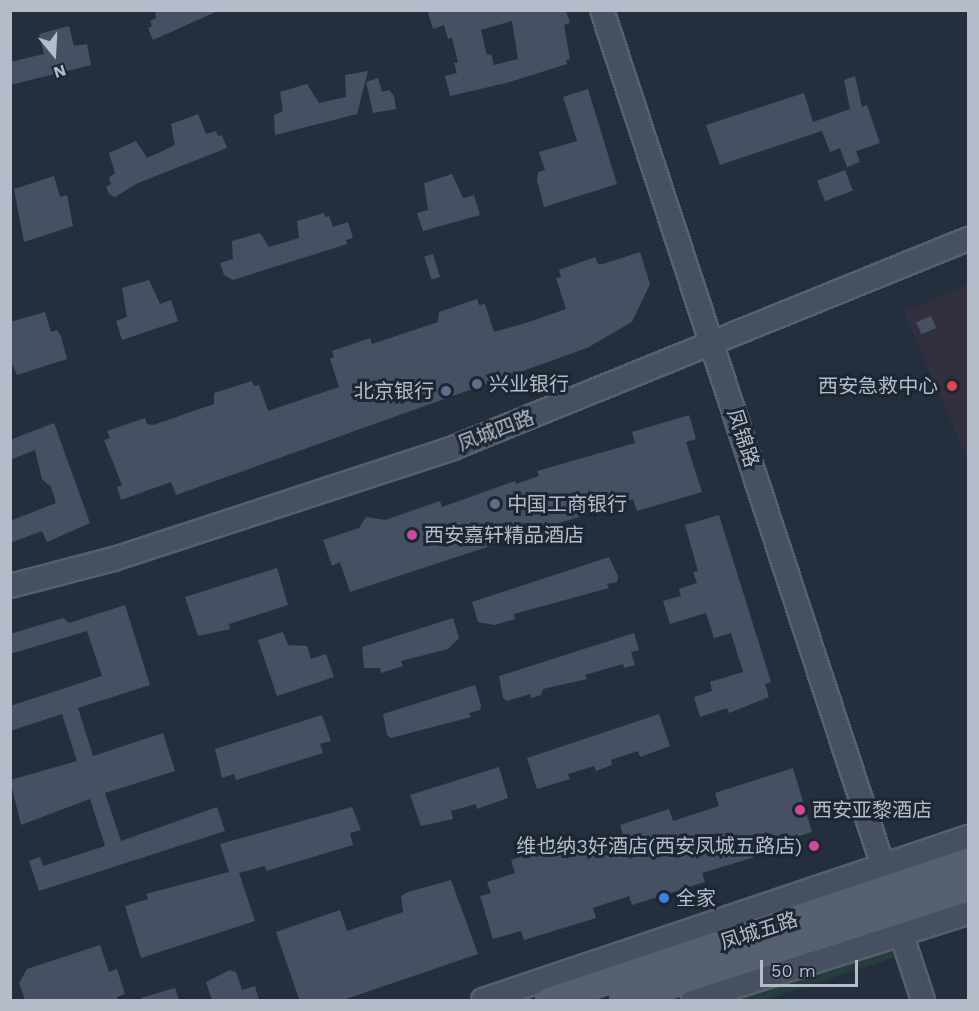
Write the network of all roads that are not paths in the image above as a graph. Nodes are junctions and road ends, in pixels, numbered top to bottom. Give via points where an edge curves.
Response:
1 (603, 10) edge
2 (969, 239) edge
3 (969, 256) edge
4 (714, 351) junction
5 (10, 586) edge
6 (10, 601) edge
7 (969, 837) edge
8 (969, 861) edge
9 (883, 866) junction
10 (969, 890) edge
11 (969, 913) edge
12 (901, 933) junction
13 (483, 1000) edge
14 (549, 1000) edge
15 (623, 1000) edge
16 (693, 1000) edge
17 (923, 1000) edge

1 - 4 street, 凤锦路
2 - 4 street, 凤城四路
3 - 4 street, 凤城四路
4 - 5 street, 凤城四路 via 453,448 114,559
4 - 6 street, 凤城四路 via 463,457 118,572
4 - 9 street, 凤锦路
7 - 9 street
8 - 14 main road, 凤城五路
9 - 13 street
10 - 15 main road, 凤城五路
11 - 12 street
12 - 16 street
12 - 17 street

